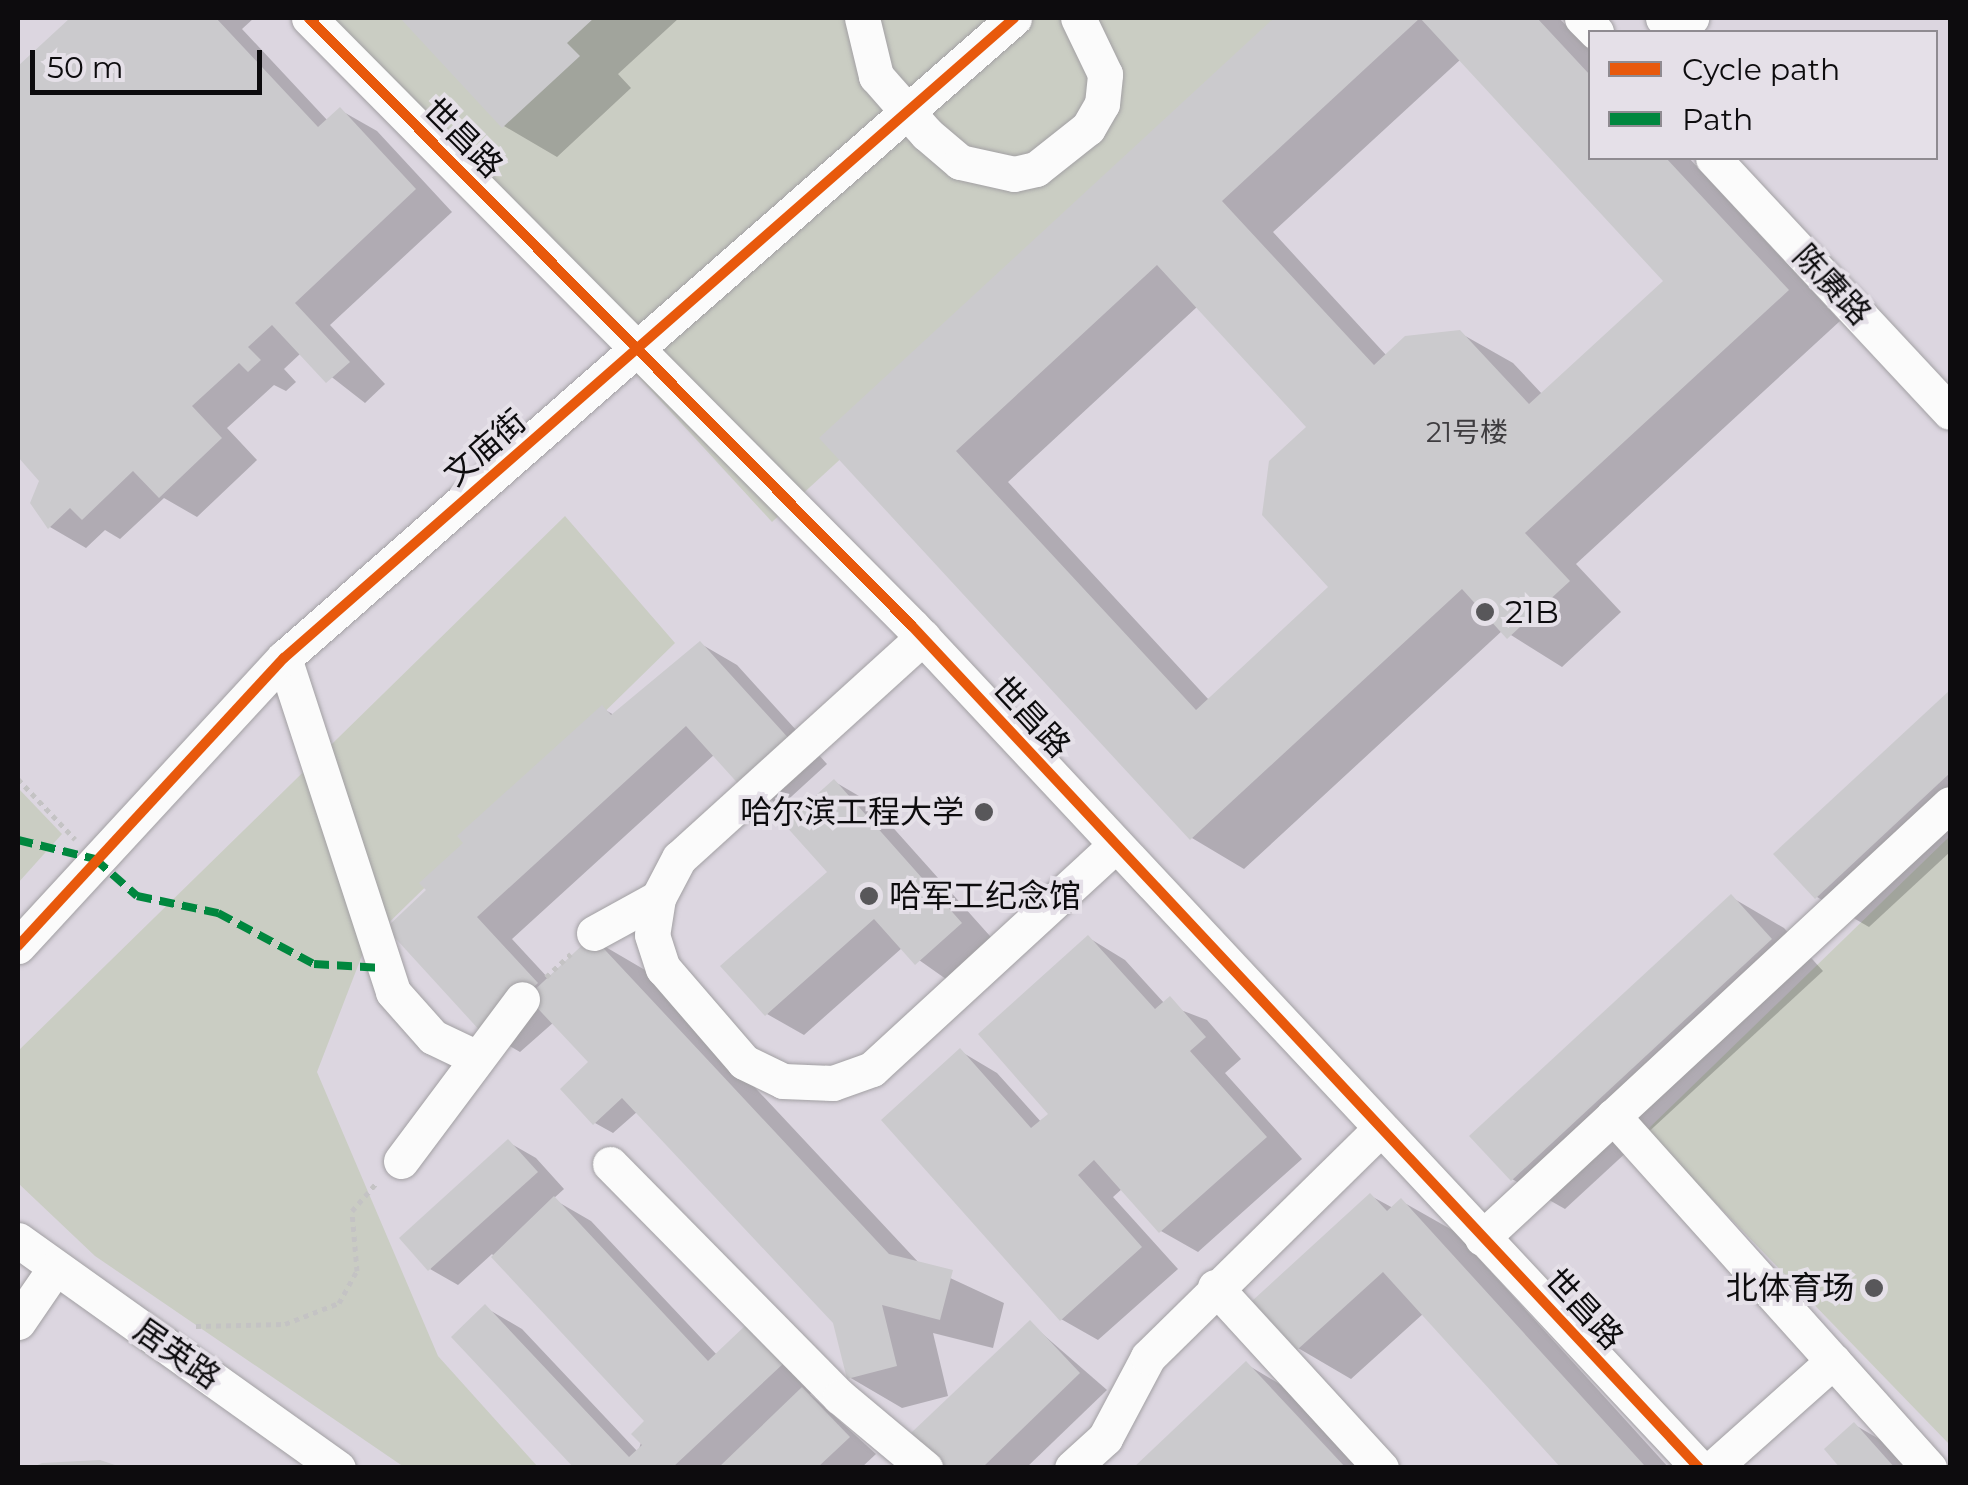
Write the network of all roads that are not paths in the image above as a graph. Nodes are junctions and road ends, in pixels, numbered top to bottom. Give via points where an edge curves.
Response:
1 (308, 18) edge
2 (862, 18) edge
3 (1014, 18) edge
4 (1078, 18) edge
5 (907, 111) junction
6 (1715, 160) edge
7 (637, 348) junction
8 (1950, 412) edge
9 (923, 637) junction
10 (284, 658) junction
11 (1950, 804) edge
12 (1116, 845) junction
13 (658, 898) junction
14 (594, 932) road end
15 (18, 946) edge
16 (522, 1000) road end
17 (477, 1058) junction
18 (1613, 1116) junction
19 (1380, 1129) junction
20 (402, 1161) road end
21 (610, 1164) dead end
22 (1482, 1238) junction
23 (18, 1240) edge
24 (55, 1268) junction
25 (1215, 1287) junction
26 (18, 1322) edge
27 (1834, 1361) junction
28 (338, 1468) edge
29 (924, 1468) edge
30 (1072, 1468) edge
31 (1381, 1468) edge
32 (1700, 1468) edge
33 (1714, 1468) edge
34 (1930, 1468) edge

1 - 7 street, 世昌路
2 - 5 street via 876,76
3 - 5 street, 文庙街
4 - 5 street via 1105,74 1102,104 1088,128 1036,169 985,173 960,162
5 - 7 street, 文庙街
6 - 8 street, 陈赓路
7 - 9 street, 世昌路
7 - 10 street, 文庙街
9 - 12 street, 世昌路
9 - 13 street via 679,858
10 - 15 street, 文庙街
10 - 17 street via 394,992 433,1037
11 - 18 street
12 - 13 street via 872,1069 833,1082 783,1081 744,1062 664,968 652,936
12 - 19 street, 世昌路
13 - 14 street
16 - 17 street
17 - 20 street
18 - 22 street
18 - 27 street
19 - 22 street, 世昌路
19 - 25 street
21 - 29 street via 840,1397
22 - 32 street, 世昌路
23 - 24 street, 居英路
24 - 26 street
24 - 28 street, 居英路
25 - 30 street via 1148,1357 1105,1438
25 - 31 street
27 - 33 street
27 - 34 street

